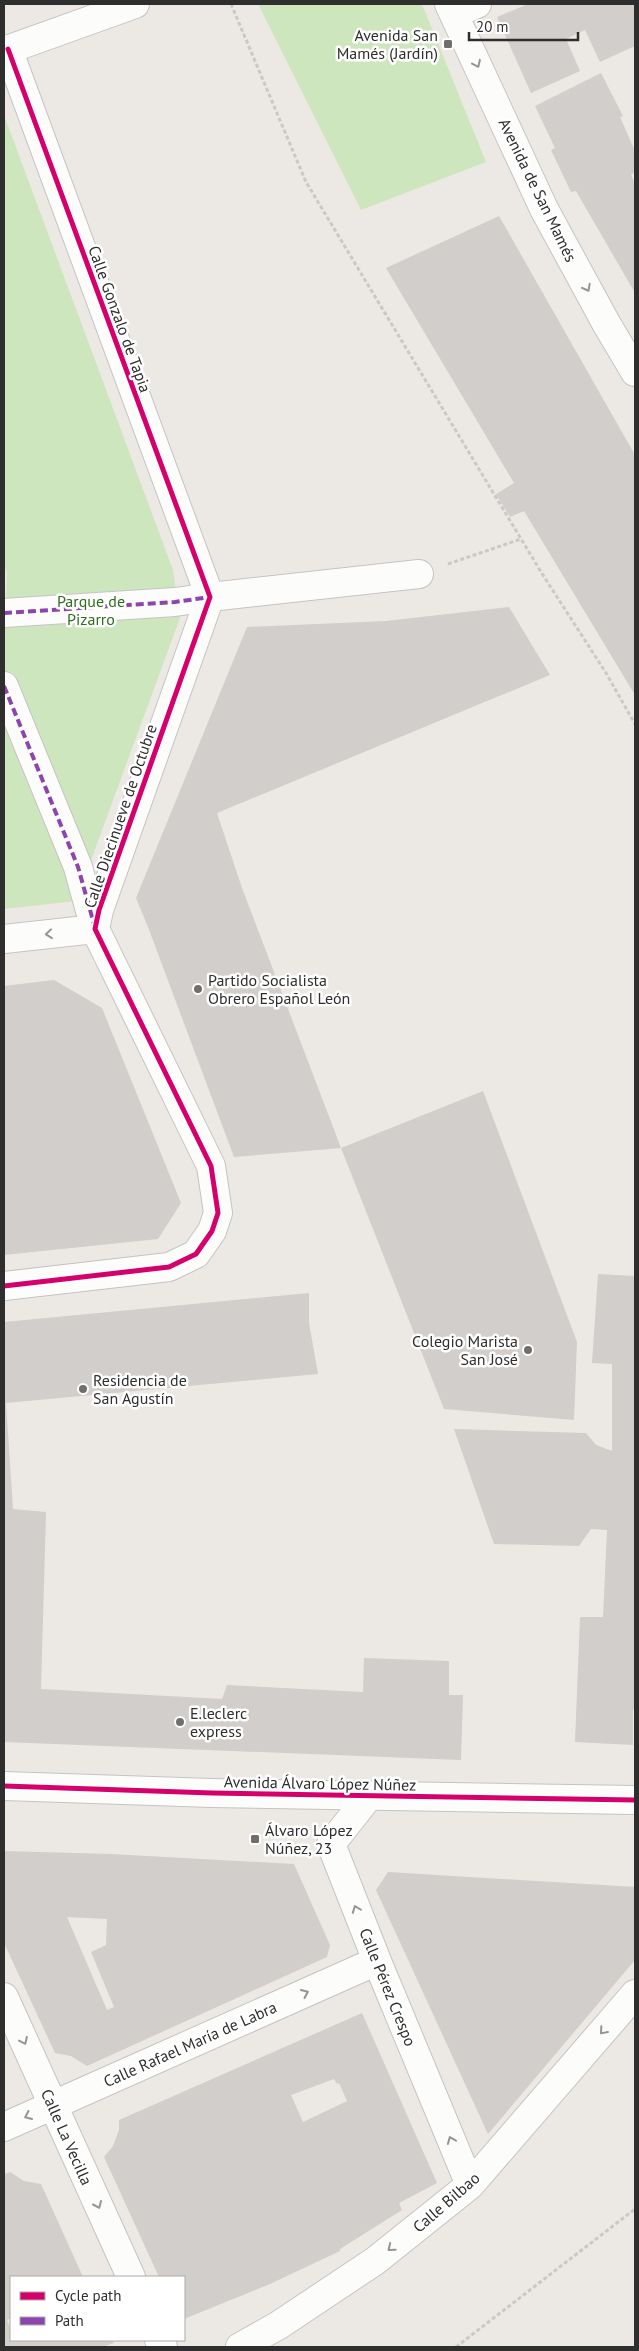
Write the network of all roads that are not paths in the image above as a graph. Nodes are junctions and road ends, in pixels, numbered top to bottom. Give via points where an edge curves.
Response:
1 (135, 4) edge
2 (460, 7) edge
3 (6, 50) edge
4 (632, 360) edge
5 (419, 574) road end
6 (210, 597) junction
7 (4, 613) edge
8 (4, 686) edge
9 (95, 929) junction
10 (4, 939) edge
11 (4, 1286) edge
12 (4, 1786) edge
13 (368, 1796) junction
14 (635, 1800) edge
15 (377, 1961) junction
16 (635, 1994) edge
17 (4, 1997) edge
18 (53, 2105) junction
19 (4, 2127) edge
20 (470, 2185) junction
21 (131, 2276) edge
22 (240, 2347) edge

1 - 3 street
2 -> 4 street, Avenida de San Mamés via 544,209
3 - 6 street, Calle Gonzalo de Tapia
5 - 6 street
6 - 7 street
6 - 9 street, Calle Diecinueve de Octubre
8 - 9 street, Calle Diecinueve de Octubre via 78,868
9 -> 10 street
9 - 11 street, Calle Diecinueve de Octubre via 211,1166 218,1213 212,1231 196,1254 169,1267
12 - 13 street, Avenida Álvaro López Núñez
13 - 14 street, Avenida Álvaro López Núñez
15 -> 13 street, Calle Pérez Crespo via 331,1844
18 -> 15 street, Calle Rafael María de Labra
20 -> 15 street, Calle Pérez Crespo
16 -> 20 street, Calle Bilbao
17 -> 18 street, Calle La Vecilla
18 -> 19 street, Calle Rafael María de Labra
18 -> 21 street, Calle La Vecilla
20 -> 22 street, Calle Bilbao via 375,2261

